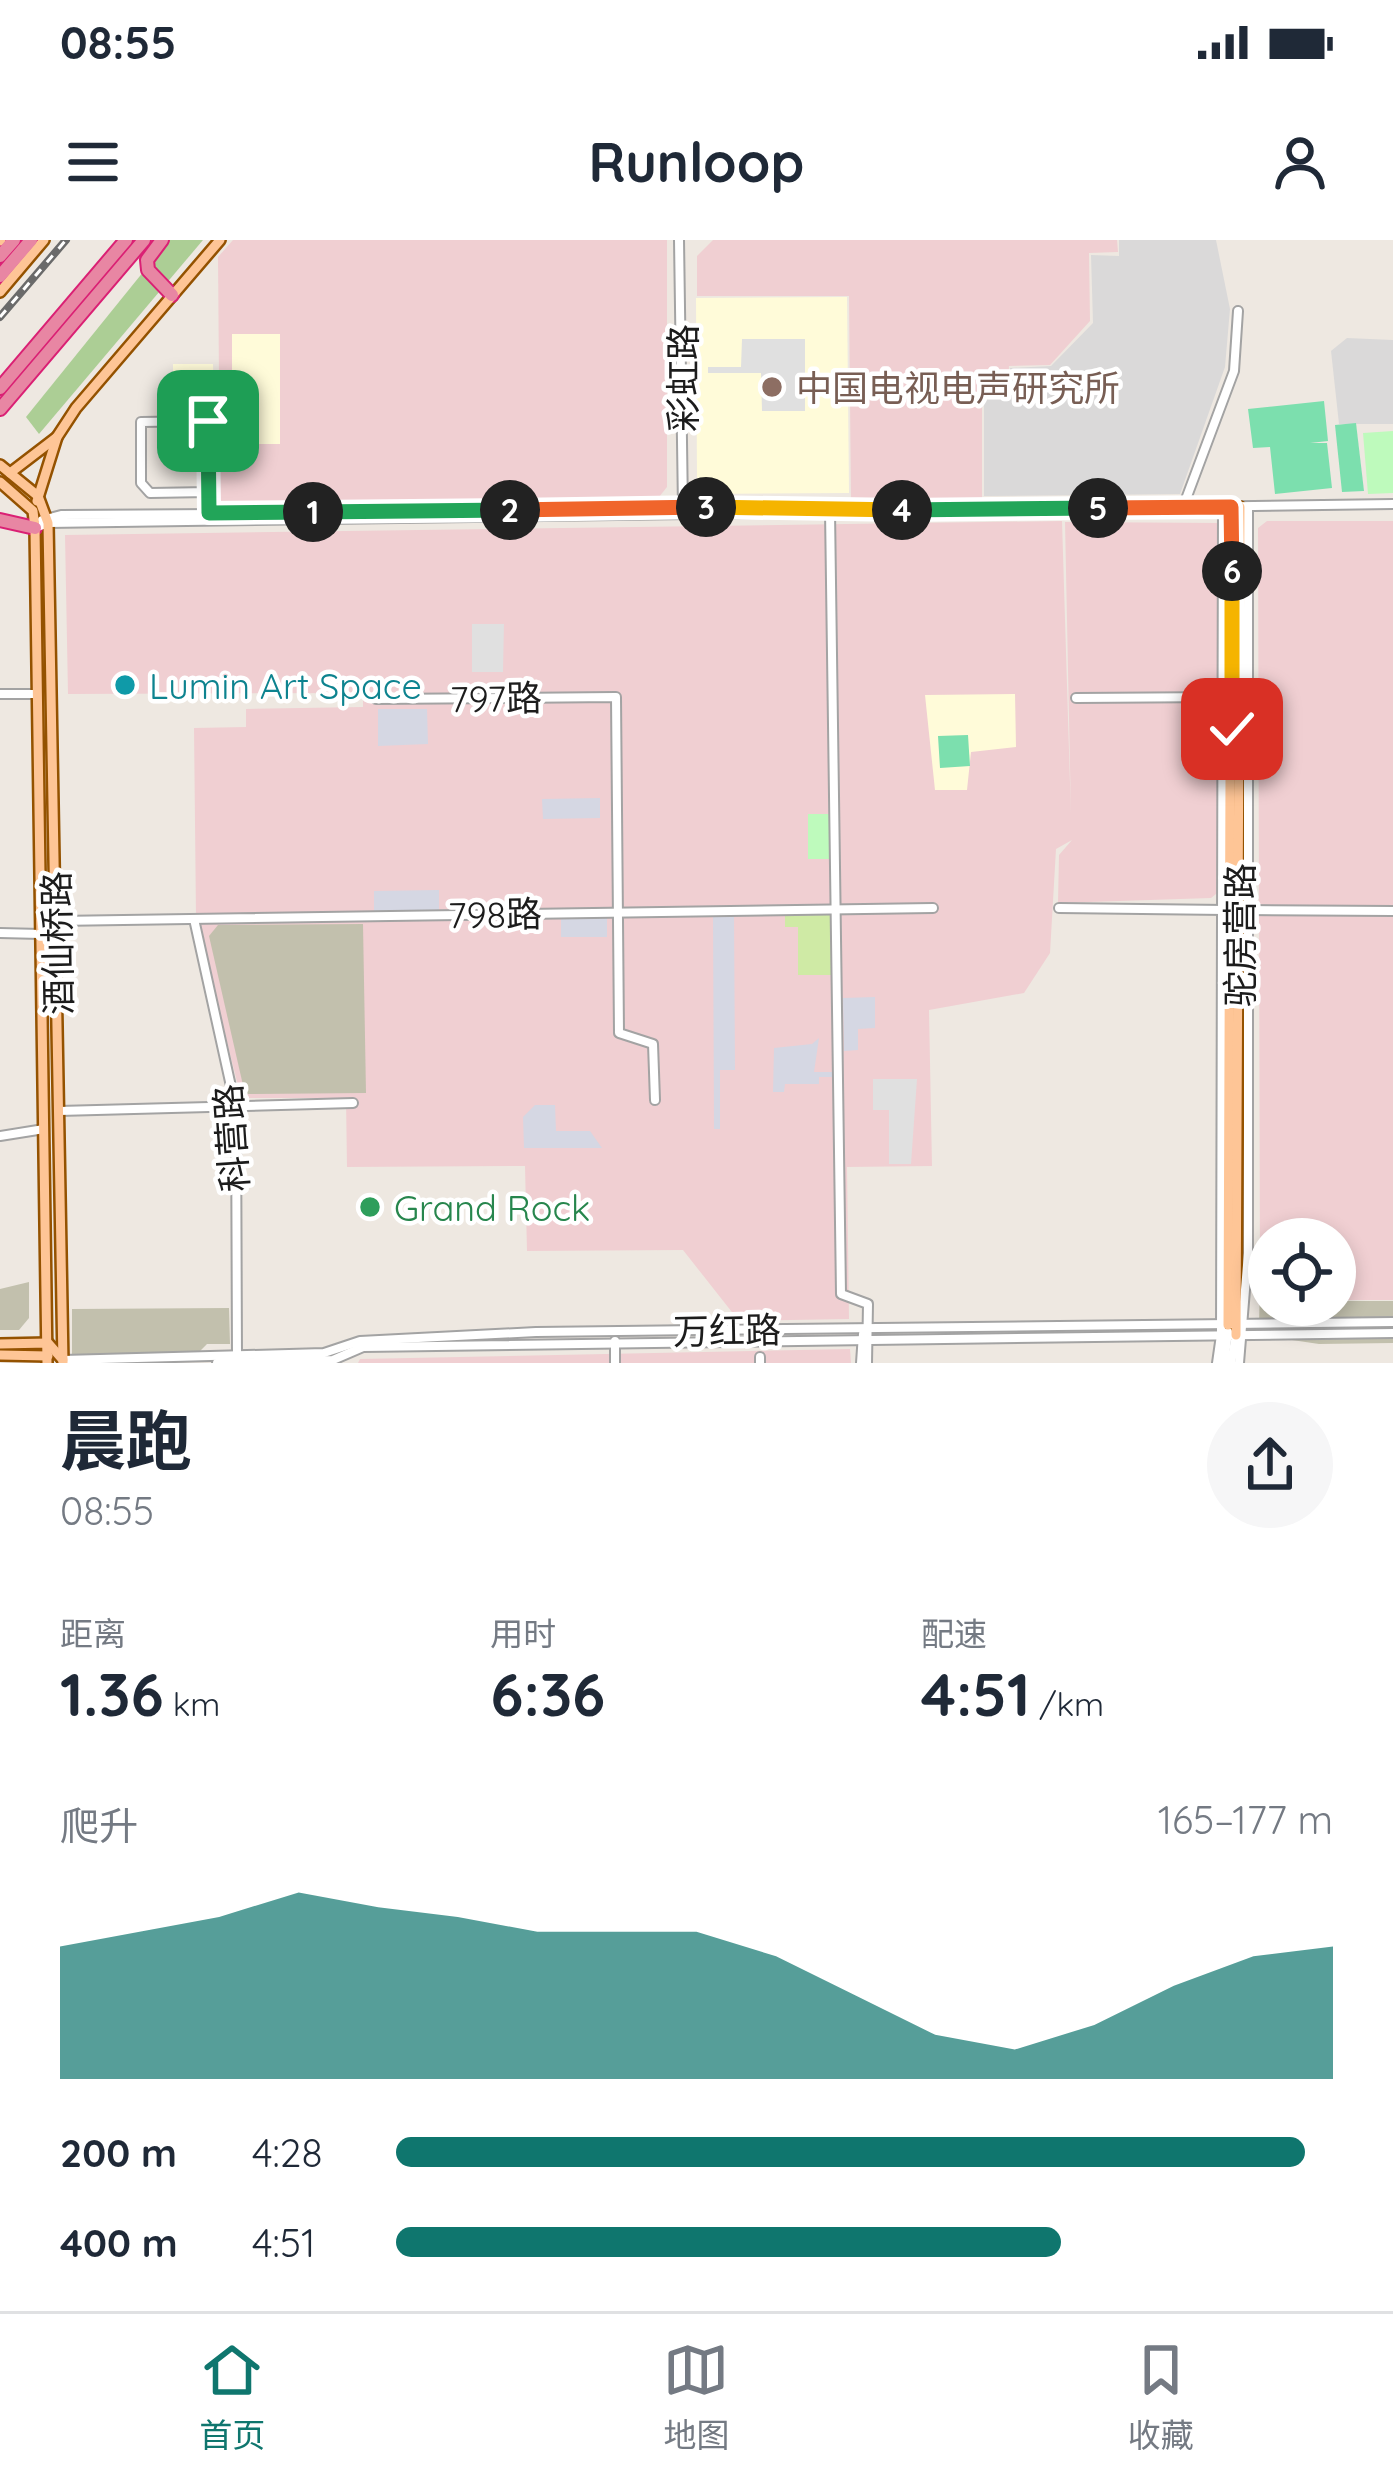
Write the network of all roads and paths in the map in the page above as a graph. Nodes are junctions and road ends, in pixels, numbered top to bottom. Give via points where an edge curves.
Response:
1 (14, 240) edge
2 (31, 240) edge
3 (44, 240) edge
4 (126, 240) edge
5 (144, 240) edge
6 (162, 240) edge
7 (220, 240) edge
8 (679, 240) edge
9 (0, 256) edge
10 (0, 276) edge
11 (0, 292) edge
12 (172, 295) junction
13 (1238, 311) dead end
14 (7, 386) edge
15 (0, 409) edge
16 (57, 437) junction
17 (0, 465) edge
18 (10, 473) junction
19 (0, 482) edge
20 (209, 492) junction
21 (38, 496) junction
22 (1393, 504) edge
23 (1183, 507) junction
24 (1236, 507) junction
25 (830, 511) junction
26 (33, 512) junction
27 (683, 512) junction
28 (209, 513) junction
29 (0, 520) edge
30 (43, 522) junction
31 (0, 694) edge
32 (39, 694) junction
33 (1227, 697) junction
34 (1076, 698) dead end
35 (376, 699) dead end
36 (934, 908) dead end
37 (1059, 908) dead end
38 (839, 909) junction
39 (1235, 910) junction
40 (1393, 910) edge
41 (618, 912) junction
42 (194, 918) junction
43 (57, 921) junction
44 (0, 933) edge
45 (43, 934) junction
46 (655, 1100) dead end
47 (353, 1103) dead end
48 (236, 1109) junction
49 (58, 1111) junction
50 (46, 1129) junction
51 (0, 1136) edge
52 (1393, 1322) edge
53 (1232, 1330) junction
54 (1393, 1333) edge
55 (865, 1334) junction
56 (615, 1342) junction
57 (0, 1343) edge
58 (47, 1354) edge
59 (0, 1355) edge
60 (237, 1359) edge
61 (615, 1359) edge
62 (343, 1361) edge
63 (61, 1362) edge
64 (217, 1363) edge
65 (864, 1363) edge
66 (1228, 1363) edge

1 - 9 highway
2 - 10 highway
3 - 11 main road
4 - 14 highway
5 - 14 highway
6 - 12 highway via 148,270
7 - 12 main road
8 - 27 street, 彩虹路
12 - 16 main road
13 - 23 street via 1234,371
14 - 15 highway
16 - 18 main road
16 - 21 main road
17 - 18 main road
18 - 21 main road
19 - 26 main road
20 - 20 street via 208,421 141,422 141,483 150,493
20 - 28 street
21 - 26 main road
21 - 30 main road
22 - 24 street
23 - 24 street
23 - 25 street
24 - 33 main road, 驼房营路
24 - 39 main road, 驼房营路
25 - 27 street
25 - 38 street
26 - 30 main road
27 - 28 street
27 - 30 street
28 - 30 street
29 - 30 highway
30 - 32 main road, 酒仙桥路
30 - 43 main road, 酒仙桥路
31 - 32 street
32 - 45 main road, 酒仙桥路
33 - 34 street
33 - 39 main road, 驼房营路
35 - 41 street, 797路 via 616,697
36 - 38 street, 798路
37 - 39 street
38 - 41 street, 798路
38 - 55 street via 841,1294 868,1304
39 - 40 street
39 - 53 main road, 驼房营路
39 - 53 street
41 - 42 street, 798路
41 - 46 street via 620,1033 653,1044
42 - 43 street, 798路
42 - 48 street, 科营路
43 - 49 main road, 酒仙桥路
44 - 45 street
45 - 50 main road, 酒仙桥路
47 - 48 street
48 - 49 street
48 - 60 street, 科营路
49 - 63 main road, 酒仙桥路
50 - 51 street
50 - 58 main road, 酒仙桥路
52 - 53 street, 万红路
53 - 54 street, 万红路
53 - 55 street, 万红路
53 - 66 street, 驼房营路
55 - 56 street, 万红路
55 - 60 street, 万红路 via 536,1332 360,1341 324,1353
55 - 65 street
56 - 61 street
56 - 62 street, 万红路 via 363,1347
57 - 58 main road
58 - 59 main road
58 - 63 main road
60 - 62 street, 万红路
60 - 63 street, 万红路
60 - 64 street, 万红路

